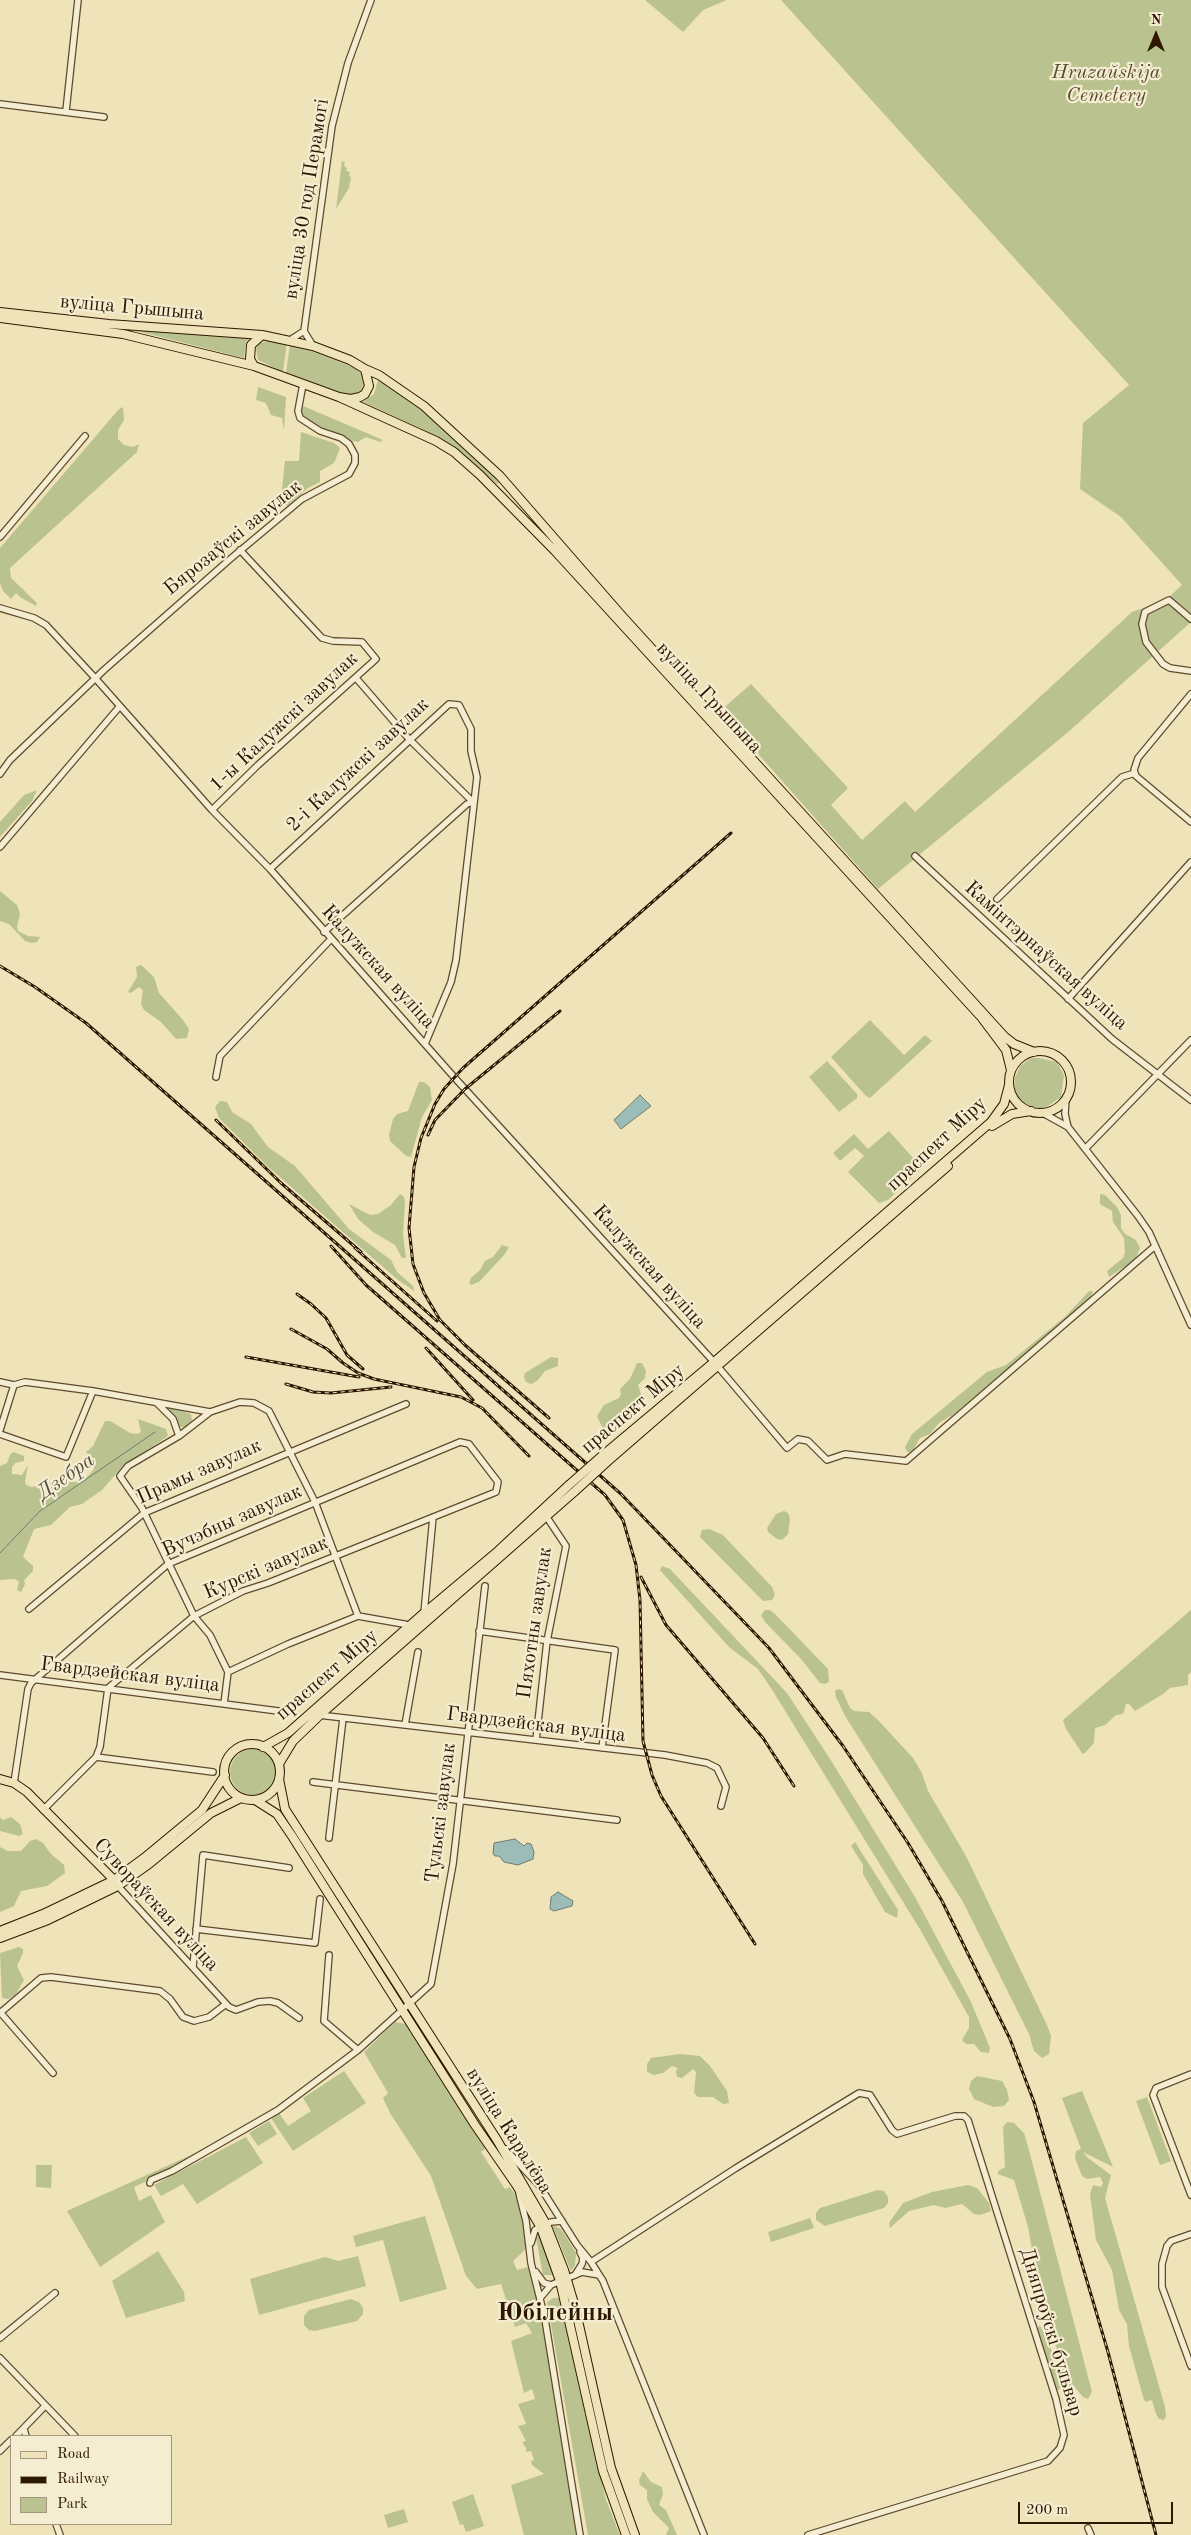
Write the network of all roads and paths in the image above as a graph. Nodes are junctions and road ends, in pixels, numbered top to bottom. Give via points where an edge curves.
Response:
1 (78, 0) edge
2 (371, 0) edge
3 (0, 104) edge
4 (66, 111) junction
5 (104, 117) dead end
6 (0, 312) edge
7 (0, 318) edge
8 (304, 331) junction
9 (262, 335) junction
10 (290, 340) junction
11 (313, 346) junction
12 (254, 366) junction
13 (365, 369) junction
14 (303, 384) junction
15 (339, 397) junction
16 (84, 436) dead end
17 (0, 537) edge
18 (240, 550) junction
19 (0, 608) edge
20 (1191, 619) edge
21 (1191, 671) edge
22 (356, 678) junction
23 (96, 679) junction
24 (1191, 694) edge
25 (120, 706) junction
26 (409, 739) junction
27 (1135, 773) junction
28 (0, 774) edge
29 (473, 802) junction
30 (212, 810) junction
31 (1191, 822) edge
32 (0, 847) edge
33 (916, 856) dead end
34 (1191, 862) edge
35 (270, 869) junction
36 (997, 899) dead end
37 (324, 932) junction
38 (330, 939) junction
39 (1068, 999) junction
40 (1191, 1040) edge
41 (425, 1044) junction
42 (1034, 1052) junction
43 (1011, 1070) junction
44 (1158, 1076) junction
45 (216, 1077) dead end
46 (1009, 1085) junction
47 (1066, 1097) junction
48 (1191, 1100) edge
49 (1031, 1111) junction
50 (1041, 1112) junction
51 (1068, 1127) junction
52 (1085, 1149) junction
53 (1155, 1246) junction
54 (1191, 1325) edge
55 (716, 1365) junction
56 (0, 1382) edge
57 (14, 1385) junction
58 (93, 1391) junction
59 (157, 1403) junction
60 (406, 1404) dead end
61 (210, 1412) junction
62 (0, 1430) edge
63 (0, 1434) edge
64 (179, 1436) junction
65 (290, 1450) junction
66 (498, 1482) joint
67 (572, 1488) junction
68 (315, 1502) junction
69 (144, 1513) junction
70 (546, 1516) junction
71 (432, 1517) junction
72 (337, 1556) junction
73 (168, 1564) junction
74 (484, 1586) dead end
75 (29, 1609) dead end
76 (424, 1613) junction
77 (194, 1616) junction
78 (358, 1616) junction
79 (409, 1626) junction
80 (479, 1631) junction
81 (547, 1641) junction
82 (418, 1652) dead end
83 (228, 1672) junction
84 (0, 1675) edge
85 (36, 1679) junction
86 (108, 1688) junction
87 (224, 1704) junction
88 (286, 1712) dead end
89 (310, 1714) junction
90 (320, 1715) junction
91 (344, 1718) junction
92 (405, 1725) junction
93 (467, 1732) junction
94 (536, 1740) junction
95 (264, 1747) junction
96 (602, 1748) junction
97 (96, 1757) junction
98 (279, 1764) junction
99 (213, 1772) dead end
100 (225, 1775) junction
101 (0, 1779) edge
102 (279, 1779) junction
103 (313, 1782) dead end
104 (14, 1783) junction
105 (335, 1785) junction
106 (241, 1798) junction
107 (256, 1800) junction
108 (459, 1802) junction
109 (720, 1806) dead end
110 (43, 1810) junction
111 (617, 1820) dead end
112 (329, 1838) dead end
113 (289, 1868) dead end
114 (116, 1883) junction
115 (320, 1899) dead end
116 (196, 1929) junction
117 (0, 1931) edge
118 (0, 1938) edge
119 (329, 1954) dead end
120 (193, 1967) junction
121 (410, 2003) junction
122 (226, 2004) junction
123 (403, 2010) junction
124 (0, 2013) edge
125 (299, 2018) dead end
126 (358, 2050) junction
127 (53, 2073) dead end
128 (1191, 2074) edge
129 (497, 2140) junction
130 (150, 2183) dead end
131 (517, 2186) junction
132 (1191, 2196) edge
133 (562, 2221) junction
134 (544, 2226) junction
135 (1191, 2234) edge
136 (577, 2245) junction
137 (530, 2246) junction
138 (591, 2262) junction
139 (531, 2263) junction
140 (575, 2275) junction
141 (599, 2275) junction
142 (564, 2280) junction
143 (551, 2285) junction
144 (55, 2293) dead end
145 (541, 2297) junction
146 (0, 2338) edge
147 (0, 2358) edge
148 (1191, 2366) edge
149 (45, 2406) junction
150 (24, 2429) junction
151 (17, 2435) edge
152 (26, 2435) edge
153 (74, 2435) edge
154 (10, 2441) edge
155 (0, 2451) edge
156 (1088, 2528) dead end
157 (580, 2535) edge
158 (626, 2535) edge
159 (635, 2535) edge
160 (704, 2535) edge
161 (808, 2535) edge
162 (1091, 2535) edge

1 - 4 street
2 - 8 street, вуліца 30 год Перамогі via 348,63 332,126
3 - 4 street
4 - 5 street
6 - 9 main road, вуліца Грышына
7 - 12 main road, вуліца Грышына via 123,334
8 - 10 street
8 - 11 street
9 - 10 main road, вуліца Грышына
9 - 12 main road via 251,345 250,359
10 - 11 main road, вуліца Грышына
11 - 13 main road, вуліца Грышына
12 - 14 main road, вуліца Грышына
13 - 15 main road via 369,386 365,394 360,398
13 - 42 main road, вуліца Грышына via 424,406 494,470 622,616 1005,1037
14 - 15 main road, вуліца Грышына
14 - 18 street, Бярозаўскі завулак via 298,411 300,418 349,444 355,455 353,468 345,478 302,499
15 - 43 main road, вуліца Грышына via 436,441 480,475 555,551 982,1018 1006,1050
16 - 17 street
18 - 22 street, 1-ы Калужскі завулак via 322,638 362,642 373,653 376,659
18 - 23 street, Бярозаўскі завулак
19 - 23 street, Калужская вуліца via 34,618 46,626
20 - 21 street via 1170,600 1145,612 1142,624 1146,642 1163,664
22 - 26 street
22 - 30 street, 1-ы Калужскі завулак
23 - 25 street, Калужская вуліца
23 - 28 street, Бярозаўскі завулак via 10,760
24 - 27 street via 1138,758
25 - 30 street, Калужская вуліца
25 - 32 street
26 - 29 street
26 - 29 street, 2-і Калужскі завулак via 449,704 455,703 463,710 471,729 477,777
26 - 35 street, 2-і Калужскі завулак
27 - 31 street
27 - 36 street via 1122,777
29 - 37 street
29 - 41 street via 456,960 451,982
30 - 35 street, Калужская вуліца
33 - 39 street, Камінтэрнаўская вуліца
34 - 39 street
35 - 37 street, Калужская вуліца
37 - 38 street, Калужская вуліца
38 - 41 street, Калужская вуліца
38 - 45 street via 220,1056
39 - 44 street, Камінтэрнаўская вуліца
40 - 44 street
41 - 55 street, Калужская вуліца
42 - 43 main road via 1020,1058
42 - 47 main road via 1054,1054 1065,1064 1071,1083
43 - 46 main road
44 - 48 street, Камінтэрнаўская вуліца
44 - 52 street
46 - 49 main road via 1018,1103
46 - 55 main road, праспект Міру via 1004,1104 991,1122
47 - 50 main road via 1056,1108
47 - 51 street
49 - 50 main road
49 - 55 main road, праспект Міру via 1000,1120
50 - 51 street
51 - 52 street
52 - 53 street via 1138,1216
53 - 54 street
53 - 55 street, Калужская вуліца via 906,1461 846,1454 827,1460 808,1441 798,1439 787,1448
55 - 67 main road, праспект Міру, bridge
56 - 57 street
57 - 58 street via 25,1382
57 - 62 street
58 - 59 street
58 - 63 street via 66,1457
59 - 61 street
59 - 64 street via 173,1419
60 - 65 street, Прамы завулак
61 - 64 street
61 - 65 street via 240,1402 254,1402 269,1411
64 - 69 street via 123,1470 120,1476
65 - 68 street
65 - 69 street, Прамы завулак
66 - 68 street, Вучэбны завулак via 469,1444 460,1442
66 - 71 street, Курскі завулак via 496,1492
67 - 70 main road, праспект Міру
67 - 76 main road, праспект Міру
68 - 72 street
68 - 73 street, Вучэбны завулак
69 - 73 street
69 - 75 street, Прамы завулак
70 - 81 street, Пяхотны завулак via 566,1546
70 - 90 main road, праспект Міру
71 - 72 street, Курскі завулак
71 - 76 street
72 - 77 street, Курскі завулак via 243,1590
72 - 78 street
73 - 77 street
73 - 85 street, Вучэбны завулак
74 - 80 street, Тульскі завулак
76 - 79 main road, праспект Міру
77 - 83 street via 210,1635
77 - 86 street, Курскі завулак
78 - 79 street
78 - 83 street
79 - 89 main road, праспект Міру
80 - 81 street
80 - 93 street, Тульскі завулак
81 - 94 street, Пяхотны завулак
81 - 96 street via 615,1650
82 - 92 street
83 - 87 street
84 - 85 street, Гвардзейская вуліца
85 - 86 street, Гвардзейская вуліца
85 - 104 street, Вучэбны завулак via 28,1689
86 - 87 street, Гвардзейская вуліца
86 - 97 street
87 - 88 street, Гвардзейская вуліца
89 - 90 street, Гвардзейская вуліца
89 - 95 main road, праспект Міру via 288,1733
90 - 91 street, Гвардзейская вуліца
90 - 98 main road, праспект Міру via 292,1741
91 - 92 street, Гвардзейская вуліца
91 - 105 street
92 - 93 street, Гвардзейская вуліца
93 - 94 street, Гвардзейская вуліца
93 - 108 street, Тульскі завулак
94 - 96 street, Гвардзейская вуліца
95 - 98 main road, праспект Міру
95 - 100 main road, праспект Міру via 249,1744 236,1750 227,1761
96 - 109 street, Гвардзейская вуліца via 707,1763 717,1768 726,1788
97 - 99 street
97 - 110 street
98 - 102 main road, праспект Міру
100 - 106 main road via 230,1789
100 - 114 main road, праспект Міру via 202,1810
101 - 104 main road, Сувораўская вуліца
102 - 107 main road via 272,1791
102 - 121 main road, вуліца Каралёва via 284,1809
103 - 105 street
104 - 110 main road, Сувораўская вуліца
105 - 108 street
105 - 112 street
106 - 107 main road
106 - 114 main road, праспект Міру via 211,1814 150,1864
107 - 123 main road, вуліца Каралёва via 277,1814
108 - 111 street
108 - 121 street, Тульскі завулак via 453,1864 432,1980
110 - 114 main road, Сувораўская вуліца
113 - 116 street via 204,1855
114 - 117 main road, праспект Міру
114 - 118 main road, праспект Міру via 48,1920
114 - 120 street, Сувораўская вуліца
115 - 116 street via 315,1943
116 - 120 street
119 - 126 street via 324,2021
120 - 122 street, Сувораўская вуліца
121 - 123 street, Тульскі завулак
121 - 129 main road, вуліца Каралёва
122 - 124 street via 209,2018 194,2021 184,2018 160,1991 51,1977 42,1978
122 - 125 street via 236,2010 258,2002 278,2003
123 - 126 street, Тульскі завулак
123 - 131 main road, вуліца Каралёва
124 - 127 street
126 - 130 street, Тульскі завулак via 269,2116
128 - 132 street via 1156,2088 1153,2095
129 - 133 street via 539,2185
129 - 134 main road, вуліца Каралёва
131 - 134 main road, вуліца Каралёва
131 - 137 street
133 - 134 street
133 - 136 street
134 - 137 street via 536,2230
134 - 142 main road, вуліца Каралёва
135 - 148 street via 1167,2246 1162,2264 1162,2287
136 - 138 street
136 - 140 street via 583,2258
137 - 139 street
138 - 141 street
138 - 161 street, Дняпроўскі бульвар via 859,2093 870,2095 897,2134 955,2116 964,2116 968,2120 1056,2399 1064,2435 1060,2448 1048,2461
139 - 143 street via 540,2279
139 - 145 street
140 - 141 street via 589,2272
140 - 142 street
141 - 160 street
142 - 143 street
142 - 158 main road, вуліца Каралёва via 604,2471
142 - 159 main road, вуліца Каралёва via 578,2320 611,2468
143 - 145 street
144 - 146 street
145 - 157 street
147 - 149 street
149 - 150 street
149 - 153 street
150 - 151 street
150 - 152 street
154 - 155 street
156 - 162 street

